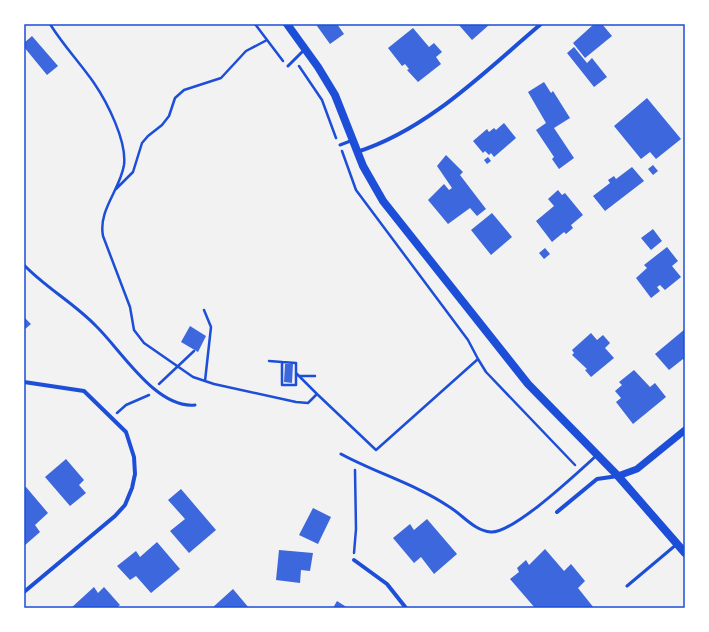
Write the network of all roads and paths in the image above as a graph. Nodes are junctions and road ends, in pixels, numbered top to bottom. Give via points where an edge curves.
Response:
1 (50, 24) edge
2 (255, 24) edge
3 (287, 24) edge
4 (542, 24) edge
5 (267, 40) junction
6 (306, 49) junction
7 (292, 61) junction
8 (288, 66) dead end
9 (353, 140) junction
10 (340, 145) junction
11 (357, 152) junction
12 (115, 190) junction
13 (24, 265) edge
14 (204, 310) dead end
15 (478, 359) junction
16 (269, 361) dead end
17 (282, 362) junction
18 (296, 373) junction
19 (299, 376) junction
20 (315, 376) dead end
21 (205, 381) junction
22 (24, 382) edge
23 (317, 394) junction
24 (195, 406) dead end
25 (685, 430) edge
26 (341, 454) dead end
27 (598, 455) junction
28 (355, 461) junction
29 (580, 470) junction
30 (618, 476) junction
31 (557, 512) dead end
32 (677, 544) junction
33 (685, 553) edge
34 (354, 560) joint
35 (627, 586) dead end
36 (24, 592) edge
37 (406, 608) edge

1 - 12 path via 95,84 119,131 125,155 121,177
2 - 5 path
3 - 6 main road
4 - 11 street via 425,120 383,144
5 - 7 path via 281,60 285,63
5 - 12 path via 246,51 221,78 184,90 175,98 169,116 142,143 134,172
6 - 7 lane
6 - 9 main road via 335,95
7 - 8 lane
7 - 10 path via 302,68 322,100
9 - 10 lane
9 - 11 main road
10 - 15 path via 356,190 468,340
11 - 27 main road via 383,200 528,384
12 - 21 path via 101,226 130,307 134,330 144,343 193,377
13 - 24 lane via 96,326 133,370 154,388 184,406
14 - 21 path via 211,328
15 - 23 path via 376,450
15 - 29 path via 486,372
16 - 17 path
17 - 18 path via 296,362
17 - 18 path via 282,385 296,385
18 - 19 path
19 - 20 path
19 - 23 path
21 - 23 path via 296,402 308,403
22 - 36 street via 84,391 126,432 134,457 135,474 125,505 115,516
25 - 30 street via 637,469
26 - 28 lane
27 - 29 lane
27 - 30 main road
28 - 29 lane via 426,492 476,528 492,532 520,520
28 - 34 path
30 - 31 street via 597,479
30 - 32 main road
32 - 33 main road
32 - 35 lane
34 - 37 street via 387,584

